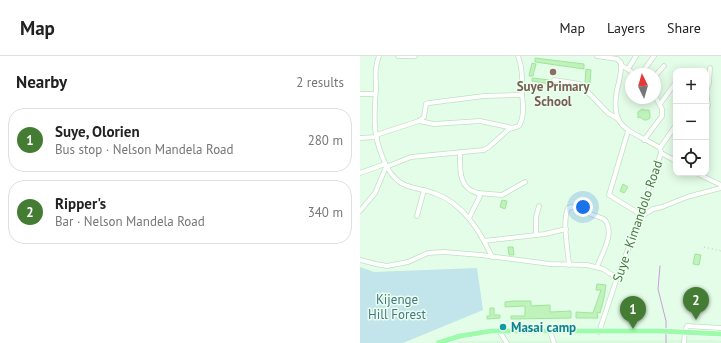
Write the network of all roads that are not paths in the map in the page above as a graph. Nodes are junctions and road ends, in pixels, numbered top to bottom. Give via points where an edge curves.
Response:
1 (379, 56) edge
2 (398, 56) edge
3 (415, 56) edge
4 (518, 56) edge
5 (597, 56) edge
6 (636, 56) edge
7 (654, 56) edge
8 (620, 61) edge
9 (664, 66) dead end
10 (629, 68) edge
11 (645, 68) edge
12 (710, 68) dead end
13 (661, 69) edge
14 (709, 74) edge
15 (554, 80) dead end
16 (673, 86) edge
17 (360, 94) edge
18 (375, 94) junction
19 (522, 95) junction
20 (661, 103) edge
21 (660, 104) edge
22 (618, 119) junction
23 (419, 121) junction
24 (513, 128) junction
25 (628, 131) junction
26 (673, 131) edge
27 (376, 136) junction
28 (360, 138) edge
29 (644, 140) junction
30 (660, 151) junction
31 (460, 152) junction
32 (673, 160) edge
33 (385, 166) junction
34 (360, 173) edge
35 (701, 176) edge
36 (525, 182) dead end
37 (721, 187) edge
38 (424, 190) junction
39 (478, 193) junction
40 (539, 206) dead end
41 (360, 211) edge
42 (418, 216) dead end
43 (639, 216) junction
44 (469, 218) junction
45 (566, 229) junction
46 (536, 235) junction
47 (484, 241) junction
48 (492, 256) junction
49 (360, 260) edge
50 (569, 265) junction
51 (597, 267) junction
52 (616, 278) junction
53 (721, 328) edge
54 (499, 331) junction
55 (550, 331) junction
56 (599, 332) junction
57 (685, 332) junction
58 (721, 334) edge
59 (450, 341) edge
60 (438, 343) edge
61 (507, 343) edge
62 (554, 343) edge
63 (684, 343) edge

1 - 18 street via 375,66
2 - 3 street
4 - 19 street via 522,69
5 - 8 street
6 - 10 street
7 - 11 street
8 - 22 street via 615,100
9 - 13 street
12 - 14 street
15 - 22 street, Suye - Kimandolo Road via 580,84 608,113
16 - 20 street
17 - 18 street
18 - 27 street
19 - 23 street via 484,96 429,103 426,104 424,117
19 - 24 street via 523,115 518,127
21 - 29 street via 662,117
22 - 25 street, Suye - Kimandolo Road
23 - 24 street via 434,124 480,120
23 - 27 street
24 - 31 street via 484,150
25 - 29 street, Suye - Kimandolo Road
25 - 43 street via 609,195
26 - 30 street
27 - 28 street
27 - 33 street
29 - 30 street, Suye - Kimandolo Road
30 - 32 street
30 - 43 street, Suye - Kimandolo Road
31 - 33 street via 411,157
31 - 39 street via 461,178 468,189
33 - 34 street
33 - 38 street via 402,184
33 - 41 street via 375,193
35 - 37 street
36 - 39 street via 502,195
37 - 43 street
38 - 42 street
38 - 44 street via 458,206
39 - 44 street via 480,196
40 - 46 street
43 - 52 street, Suye - Kimandolo Road
44 - 47 street
45 - 46 street
45 - 50 street
45 - 51 street via 569,208 606,221 609,235
46 - 47 street
47 - 48 street
48 - 49 street via 435,252 387,266
48 - 50 street
50 - 51 street
51 - 52 street
52 - 56 street, Suye - Kimandolo Road
53 - 57 street via 688,326
54 - 55 main road
54 - 59 main road via 476,332
54 - 61 street
55 - 56 main road
55 - 62 street
56 - 57 main road
57 - 58 main road
57 - 63 street
59 - 60 main road

